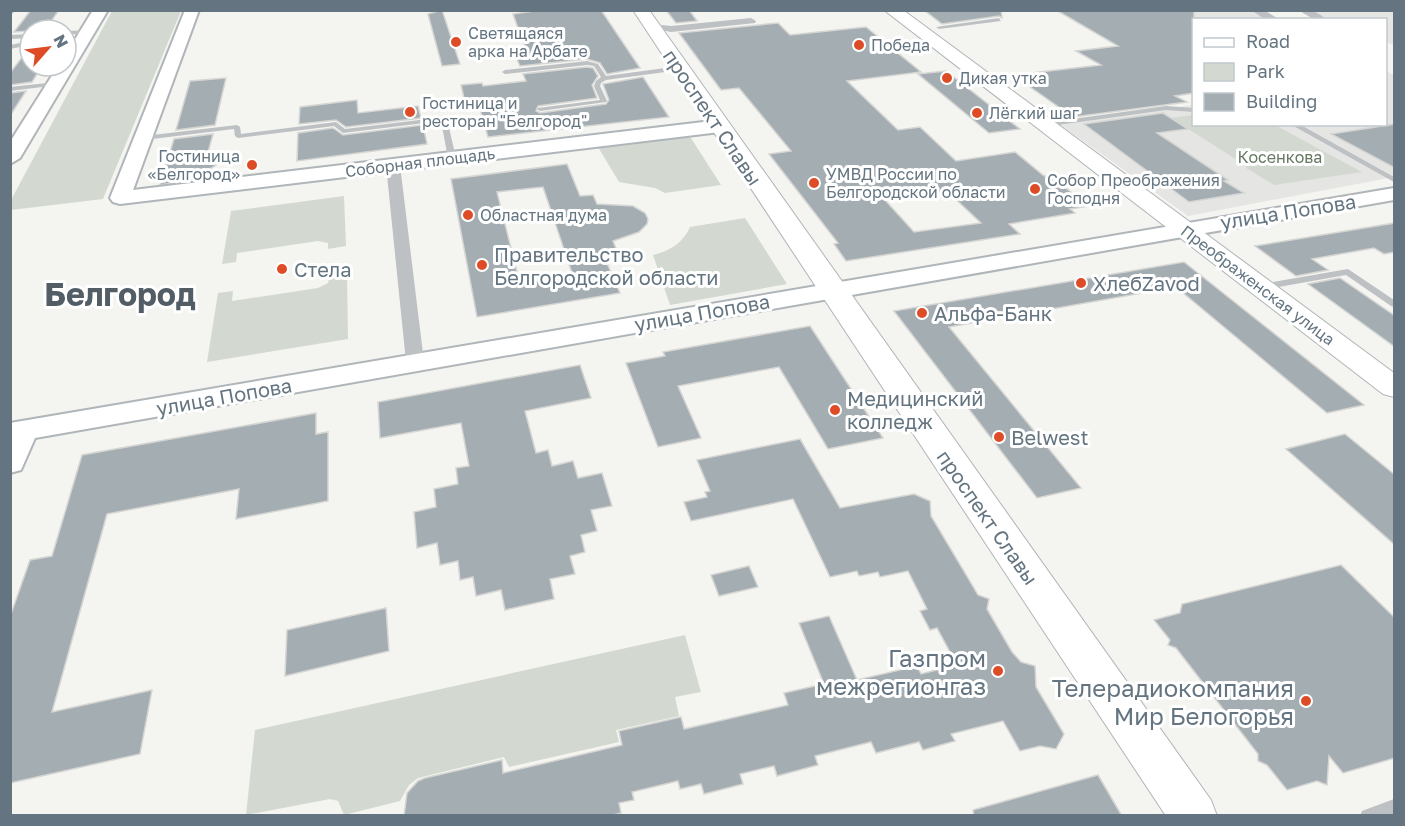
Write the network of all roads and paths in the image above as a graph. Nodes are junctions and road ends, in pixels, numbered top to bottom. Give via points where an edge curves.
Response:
1 (14, 10) edge
2 (101, 10) edge
3 (192, 10) edge
4 (891, 10) edge
5 (1256, 10) edge
6 (1303, 10) edge
7 (10, 15) edge
8 (1271, 18) edge
9 (1320, 18) edge
10 (652, 19) edge
11 (999, 20) dead end
12 (751, 21) dead end
13 (939, 27) dead end
14 (79, 37) edge
15 (680, 68) junction
16 (505, 72) dead end
17 (604, 78) junction
18 (56, 84) junction
19 (10, 88) edge
20 (540, 109) dead end
21 (1192, 110) edge
22 (1044, 125) junction
23 (720, 126) junction
24 (1297, 126) edge
25 (144, 138) junction
26 (10, 158) edge
27 (452, 158) junction
28 (393, 165) junction
29 (1395, 180) edge
30 (1395, 194) edge
31 (1183, 229) junction
32 (1261, 287) junction
33 (831, 290) junction
34 (1395, 304) edge
35 (415, 362) junction
36 (1395, 387) edge
37 (17, 432) edge
38 (10, 463) edge
39 (1395, 807) edge
40 (1194, 816) edge
41 (1368, 816) edge

1 - 7 lane
2 - 14 street
3 - 25 street
4 - 22 main road, Преображенская улица
5 - 8 street
6 - 9 street
10 - 12 street via 671,29
10 - 15 main road, проспект Славы
11 - 13 lane
14 - 18 street
15 - 17 lane
15 - 23 main road, проспект Славы
16 - 17 lane via 587,63 596,65
17 - 20 lane via 597,86 604,101
18 - 19 lane
18 - 26 street
21 - 22 lane via 1166,108
22 - 31 main road, Преображенская улица
23 - 27 street, Соборная площадь
23 - 33 main road, проспект Славы
24 - 29 lane
25 - 27 lane via 237,127 238,136 336,124 343,132 444,119
25 - 28 street, Соборная площадь via 120,198
27 - 28 street, Соборная площадь
28 - 35 street
30 - 31 street, улица Попова
31 - 32 main road, Преображенская улица
31 - 33 street, улица Попова
32 - 34 lane via 1347,272
32 - 36 main road, Преображенская улица
33 - 35 street, улица Попова
33 - 40 main road, проспект Славы
35 - 37 street, улица Попова
37 - 38 street
39 - 41 lane

